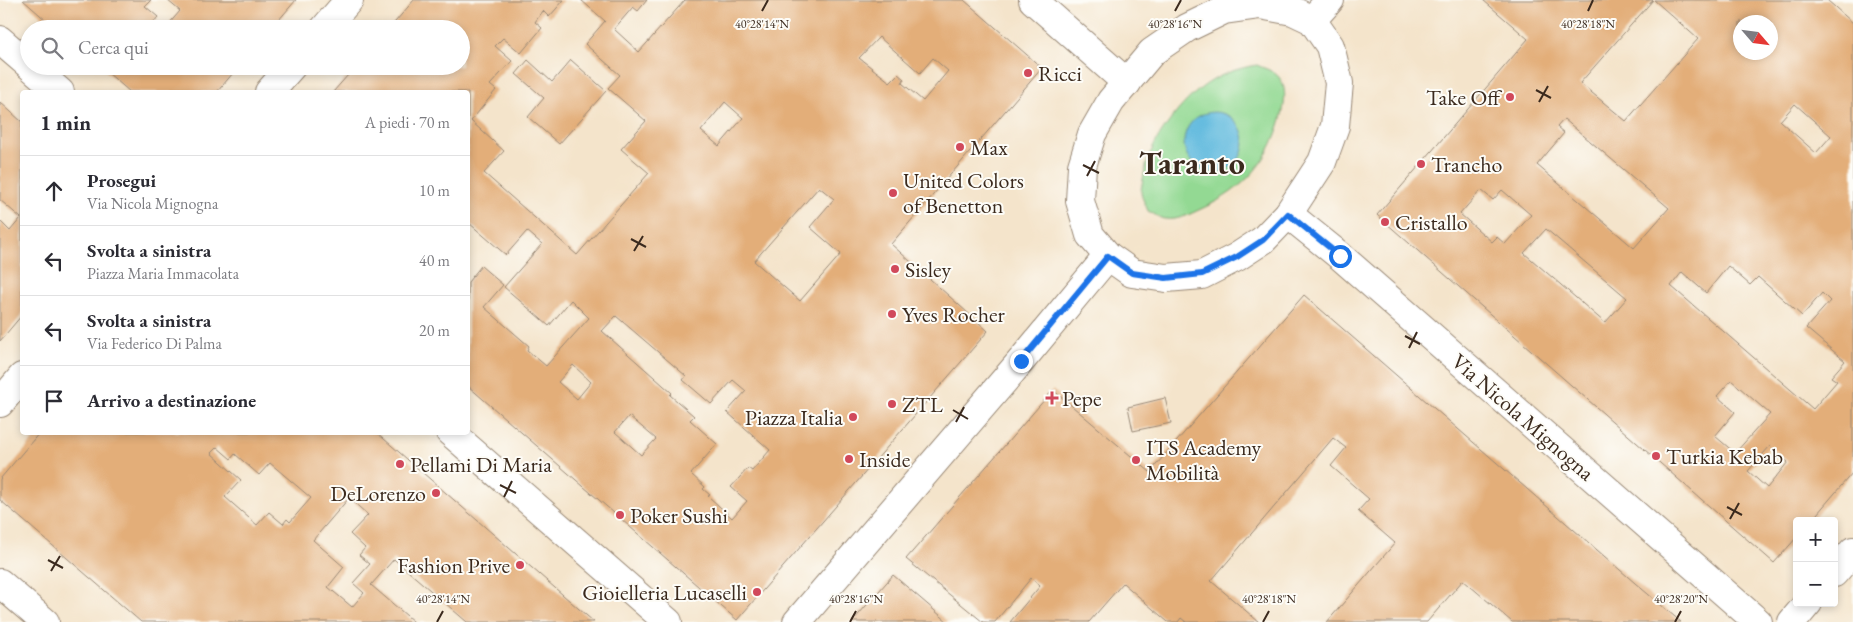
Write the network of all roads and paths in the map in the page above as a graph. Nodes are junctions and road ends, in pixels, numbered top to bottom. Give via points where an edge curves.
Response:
1 (349, 0) edge
2 (1032, 0) edge
3 (1330, 0) edge
4 (332, 20) edge
5 (1312, 20) junction
6 (0, 40) edge
7 (20, 58) edge
8 (40, 75) edge
9 (284, 75) edge
10 (1127, 83) junction
11 (58, 90) edge
12 (271, 90) edge
13 (1288, 214) junction
14 (1108, 256) junction
15 (20, 379) edge
16 (0, 403) edge
17 (453, 435) edge
18 (1853, 551) edge
19 (1838, 568) edge
20 (0, 582) edge
21 (1805, 607) edge
22 (45, 622) edge
23 (668, 622) edge
24 (797, 622) edge
25 (1758, 622) edge
26 (1792, 622) edge

1 - 4 street
2 - 10 street
3 - 5 street
5 - 10 street via 1293,10 1260,5 1224,10 1187,28 1152,52
5 - 13 street via 1330,46 1339,83 1335,126 1322,162
6 - 7 street
8 - 11 street
9 - 12 street
10 - 14 street via 1092,134 1082,166 1080,201 1090,235
13 - 14 street via 1263,240 1202,274 1166,278 1132,273
13 - 25 street, Via Nicola Mignogna via 1369,281
14 - 24 street
15 - 16 street
17 - 23 street
18 - 19 street
20 - 22 street
21 - 26 street

